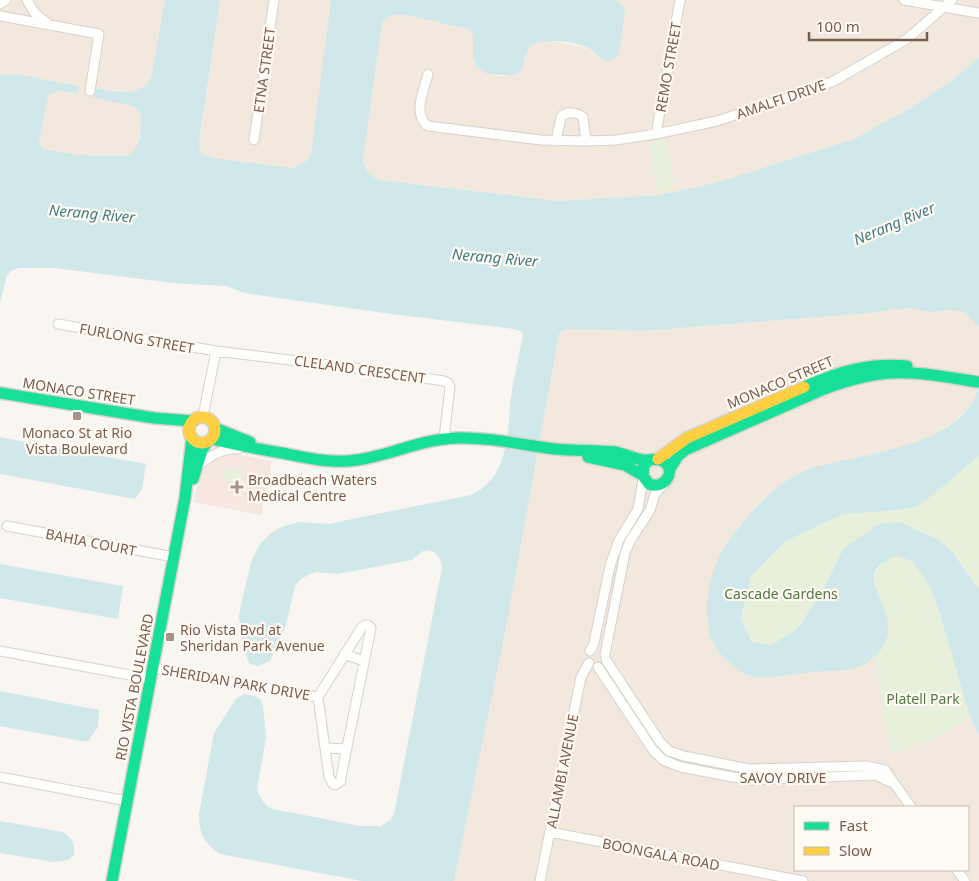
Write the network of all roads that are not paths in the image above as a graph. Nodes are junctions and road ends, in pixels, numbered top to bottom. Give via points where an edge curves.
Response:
1 (6, 0) edge
2 (27, 0) edge
3 (274, 0) edge
4 (680, 0) edge
5 (904, 0) edge
6 (952, 0) edge
7 (0, 4) edge
8 (944, 7) junction
9 (978, 13) edge
10 (0, 16) edge
11 (50, 25) junction
12 (428, 74) dead end
13 (90, 91) dead end
14 (656, 134) junction
15 (254, 140) dead end
16 (556, 141) junction
17 (586, 141) junction
18 (58, 324) dead end
19 (216, 351) junction
20 (975, 381) edge
21 (0, 393) edge
22 (446, 422) junction
23 (194, 426) junction
24 (212, 436) junction
25 (703, 437) junction
26 (444, 438) junction
27 (469, 438) junction
28 (245, 447) junction
29 (271, 451) junction
30 (566, 451) junction
31 (654, 460) junction
32 (196, 467) junction
33 (669, 470) junction
34 (643, 477) junction
35 (664, 483) junction
36 (185, 498) junction
37 (7, 526) dead end
38 (174, 557) junction
39 (0, 651) edge
40 (590, 651) junction
41 (344, 654) junction
42 (605, 657) junction
43 (364, 661) junction
44 (589, 663) junction
45 (598, 667) junction
46 (152, 673) junction
47 (618, 678) junction
48 (610, 684) junction
49 (318, 697) junction
50 (326, 748) junction
51 (347, 749) junction
52 (0, 777) edge
53 (896, 787) junction
54 (127, 801) junction
55 (910, 806) edge
56 (550, 832) junction
57 (112, 881) edge
58 (540, 881) edge
59 (803, 881) edge

1 - 7 street
2 - 11 street via 37,15
3 - 15 street, ETNA STREET
4 - 14 street, REMO STREET
5 - 8 street
6 - 8 street, AMALFI DRIVE
8 - 9 street
8 - 14 street, AMALFI DRIVE via 907,39 832,82 717,121
10 - 11 street
11 - 13 street via 99,34
12 - 16 street, AMALFI DRIVE via 420,110 426,126
14 - 17 street, AMALFI DRIVE
16 - 17 street, AMALFI DRIVE
16 - 17 street via 561,117 570,113 583,118
18 - 19 street, FURLONG STREET
19 - 22 street, CLELAND CRESCENT via 444,381 450,388
19 - 23 street, RIO VISTA BOULEVARD
20 - 25 street, MONACO STREET via 914,366 889,364 844,372
21 - 23 street, MONACO STREET
22 - 26 street, CLELAND CRESCENT
22 - 27 street via 458,435
23 - 24 street, MONACO STREET via 197,442
23 - 24 street via 211,420
23 - 36 street, RIO VISTA BOULEVARD
24 - 28 street
24 - 29 street
24 - 32 street, RIO VISTA BOULEVARD
25 - 31 street, MONACO STREET via 687,438
25 - 33 street, MONACO STREET via 678,456
26 - 27 street
26 - 29 street via 347,461 319,461
27 - 30 street
28 - 29 street
28 - 32 street via 221,450
30 - 31 street via 609,451
30 - 34 street via 625,465
31 - 33 street via 667,465
31 - 34 street via 642,470
32 - 36 street, RIO VISTA BOULEVARD
33 - 35 street
34 - 35 street via 650,485
34 - 40 street via 638,509 610,566
35 - 42 street via 624,553
36 - 38 street, RIO VISTA BOULEVARD
37 - 38 street, BAHIA COURT
38 - 46 street, RIO VISTA BOULEVARD
39 - 46 street, SHERIDAN PARK DRIVE
40 - 42 street via 599,649
40 - 44 street
41 - 43 street
41 - 43 street, SHERIDAN PARK DRIVE via 362,626 368,625 371,628
41 - 49 street, SHERIDAN PARK DRIVE
42 - 45 street
42 - 47 street, SAVOY DRIVE
43 - 51 street, SHERIDAN PARK DRIVE
44 - 45 street
44 - 56 street, ALLAMBI AVENUE via 580,677
45 - 48 street, SAVOY DRIVE
46 - 49 street, SHERIDAN PARK DRIVE
46 - 54 street, RIO VISTA BOULEVARD
47 - 48 street
47 - 53 street, SAVOY DRIVE via 669,751 749,769 876,767 885,770
48 - 53 street, SAVOY DRIVE via 653,750 663,760 680,767 748,780 876,775
49 - 50 street, SHERIDAN PARK DRIVE
50 - 51 street
50 - 51 street, SHERIDAN PARK DRIVE via 329,777 336,785 340,781
52 - 54 street
53 - 55 street, SAVOY DRIVE
54 - 57 street, RIO VISTA BOULEVARD
56 - 58 street, ALLAMBI AVENUE
56 - 59 street, BOONGALA ROAD

